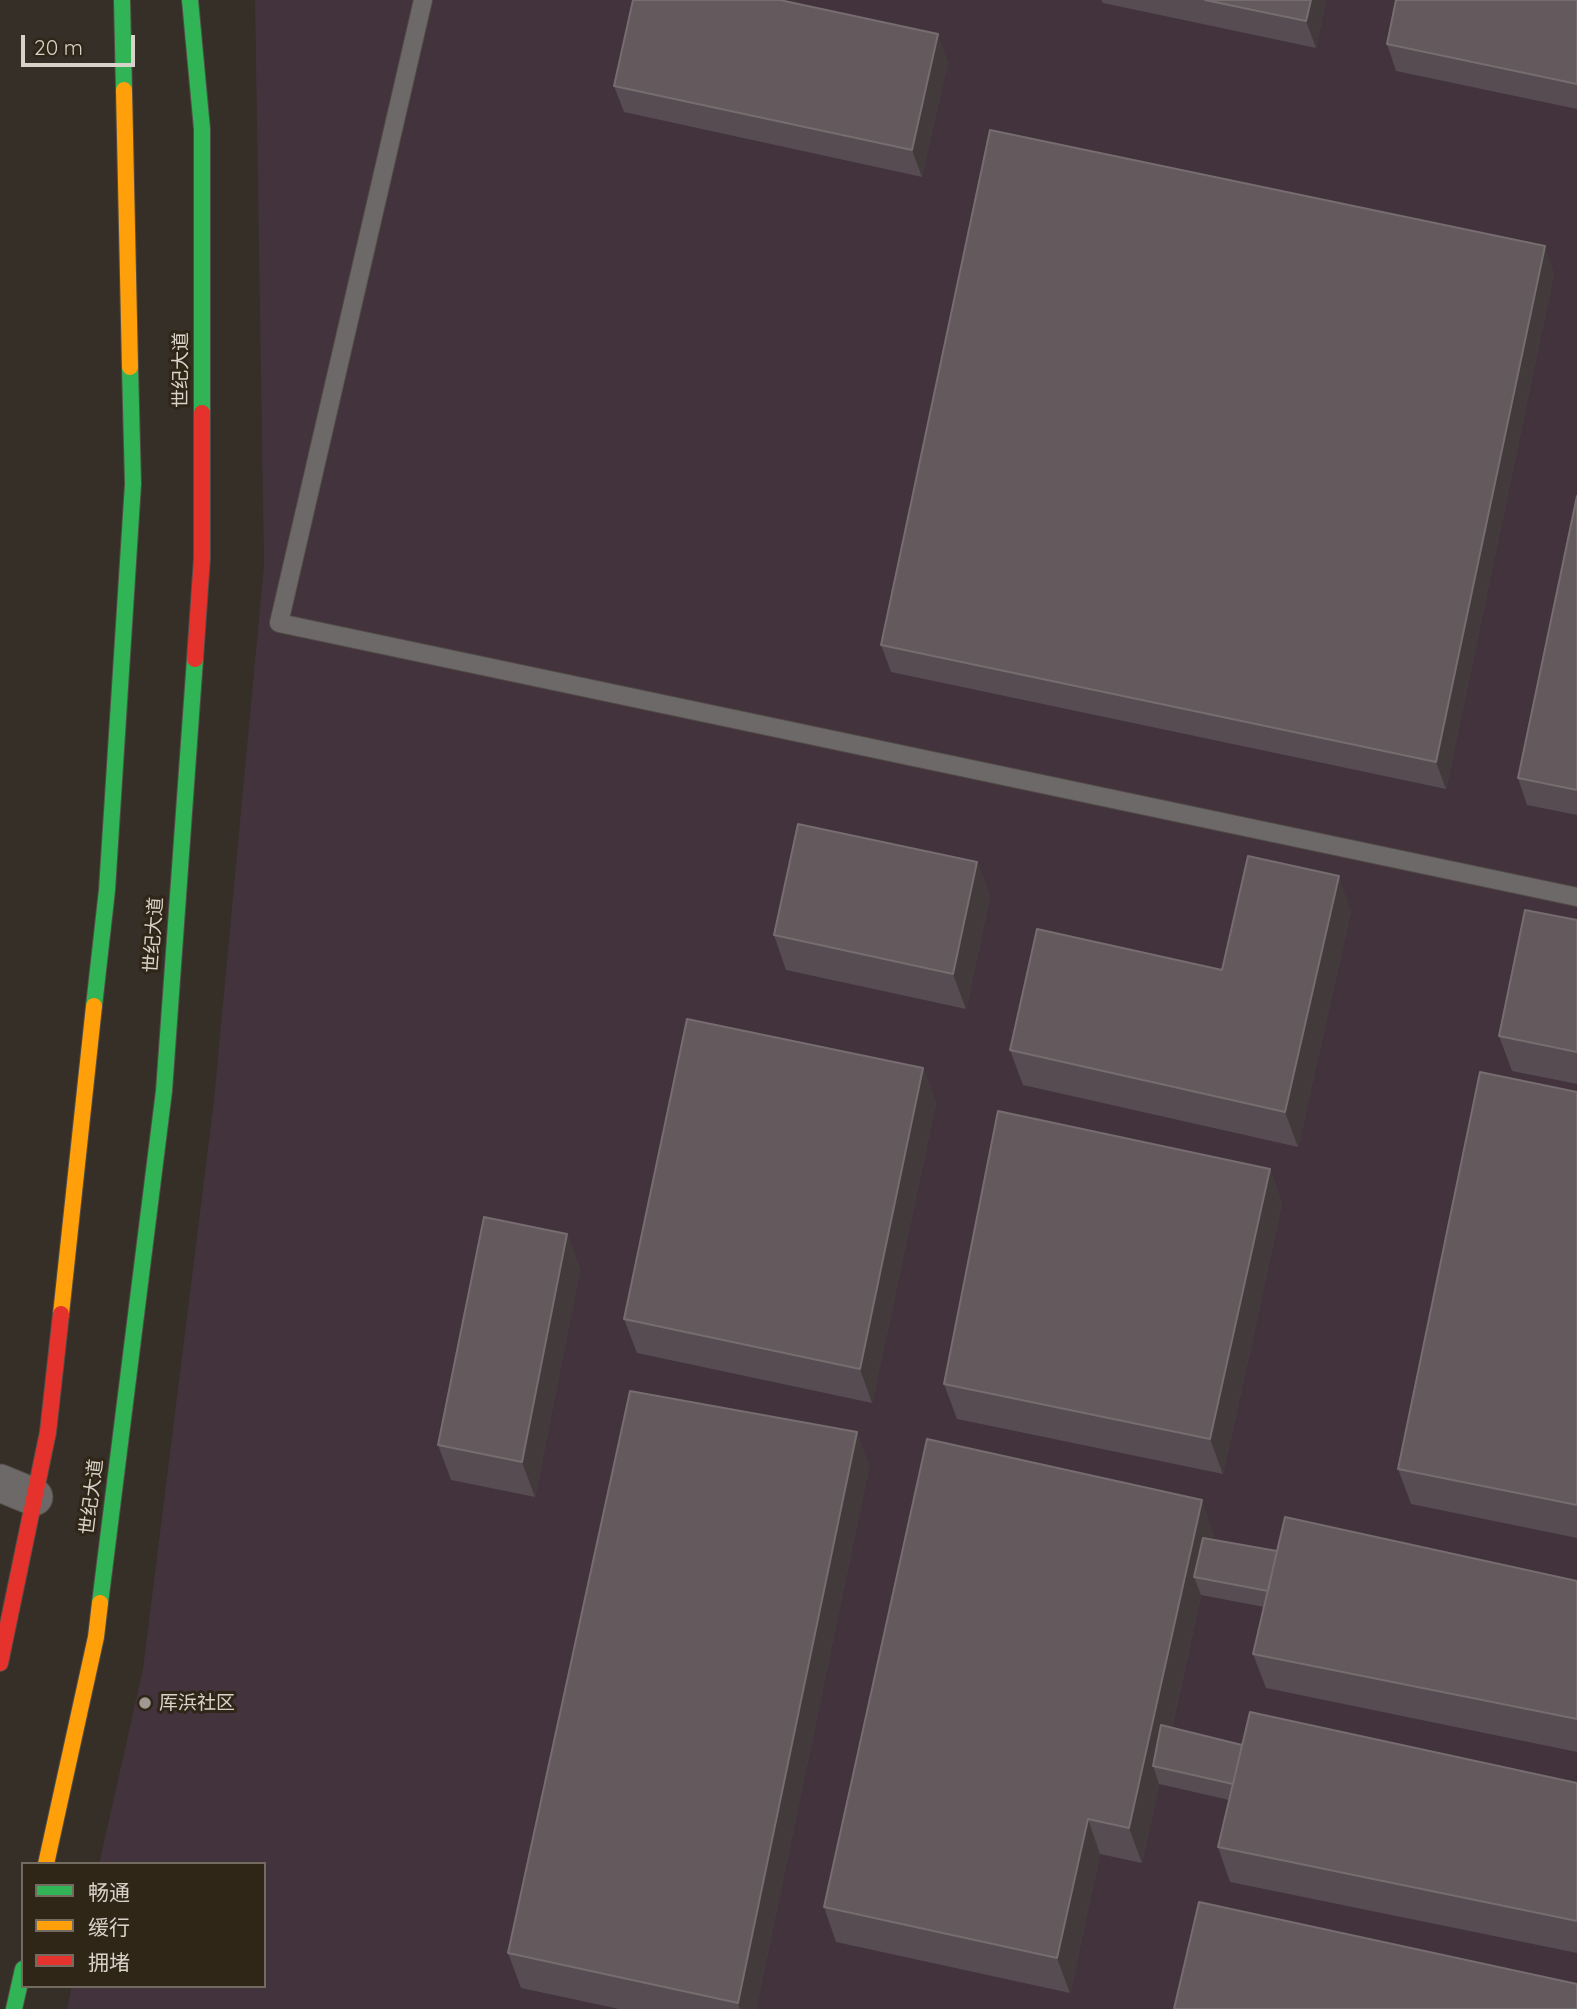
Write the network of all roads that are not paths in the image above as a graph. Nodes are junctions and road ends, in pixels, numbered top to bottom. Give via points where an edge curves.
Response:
1 (122, 0) edge
2 (190, 0) edge
3 (423, 0) edge
4 (1577, 897) edge
5 (0, 1483) edge
6 (34, 1497) junction
7 (0, 1663) edge
8 (46, 1862) edge
9 (21, 1978) edge
10 (14, 2009) edge

1 - 6 main road via 133,484 107,890 48,1432
2 - 8 main road, 世纪大道 via 202,130 202,558 164,1091 96,1637
3 - 4 lane via 279,623
5 - 6 street
6 - 7 main road
9 - 10 main road

